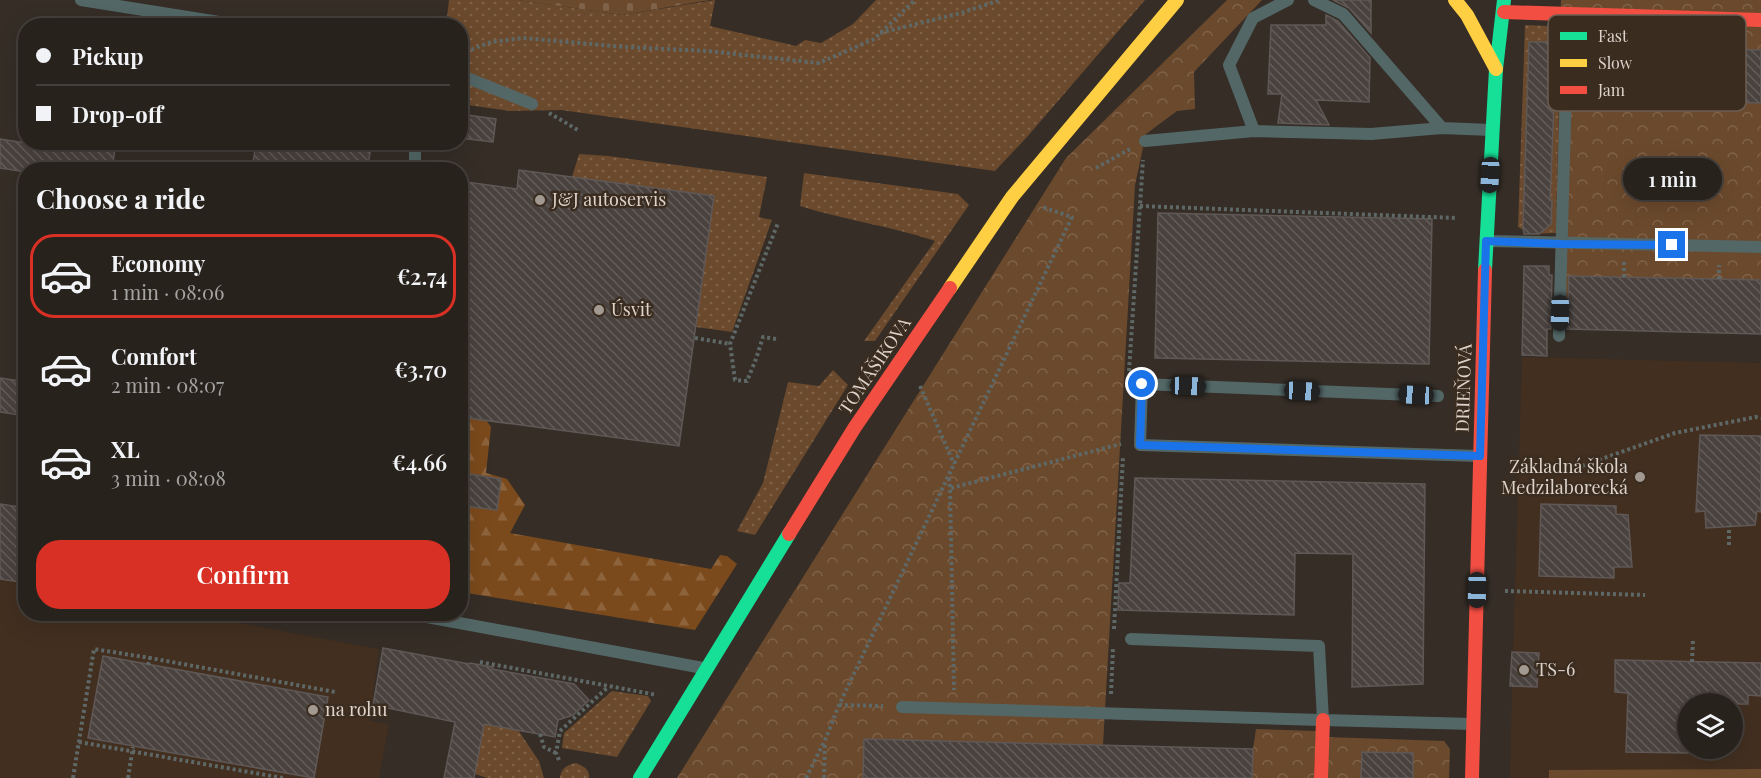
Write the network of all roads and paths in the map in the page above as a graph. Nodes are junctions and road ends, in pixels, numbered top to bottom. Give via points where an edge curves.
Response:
1 (81, 0) edge
2 (915, 0) edge
3 (1000, 0) edge
4 (1177, 0) edge
5 (1288, 0) edge
6 (1314, 0) edge
7 (1455, 0) edge
8 (1569, 0) edge
9 (1504, 6) edge
10 (1568, 15) joint
11 (194, 18) edge
12 (1746, 20) edge
13 (1761, 20) edge
14 (880, 34) junction
15 (468, 51) edge
16 (1496, 69) junction
17 (468, 78) edge
18 (532, 104) dead end
19 (1565, 111) edge
20 (558, 119) dead end
21 (1442, 128) junction
22 (578, 130) dead end
23 (1492, 130) junction
24 (1254, 131) junction
25 (1145, 141) junction
26 (1096, 168) dead end
27 (1140, 206) junction
28 (1072, 217) dead end
29 (1466, 218) dead end
30 (778, 223) dead end
31 (1486, 241) junction
32 (1562, 244) junction
33 (1761, 247) edge
34 (1560, 336) dead end
35 (695, 338) dead end
36 (776, 339) dead end
37 (730, 344) junction
38 (1129, 371) dead end
39 (918, 380) dead end
40 (1438, 396) dead end
41 (1761, 418) edge
42 (1480, 456) junction
43 (955, 464) junction
44 (1582, 465) dead end
45 (948, 477) junction
46 (950, 488) junction
47 (1729, 526) dead end
48 (1729, 545) dead end
49 (1501, 591) dead end
50 (1646, 595) dead end
51 (449, 621) edge
52 (1113, 635) dead end
53 (1131, 639) dead end
54 (1692, 640) dead end
55 (1113, 646) dead end
56 (150, 658) junction
57 (480, 662) dead end
58 (1692, 662) dead end
59 (148, 665) dead end
60 (708, 669) junction
61 (609, 686) junction
62 (335, 692) dead end
63 (661, 696) dead end
64 (839, 705) junction
65 (902, 707) joint
66 (954, 708) junction
67 (1111, 713) junction
68 (1323, 720) junction
69 (1474, 724) junction
70 (540, 734) dead end
71 (825, 738) junction
72 (79, 742) junction
73 (133, 749) junction
74 (556, 753) junction
75 (559, 760) dead end
76 (73, 778) edge
77 (128, 778) edge
78 (283, 778) edge
79 (640, 778) edge
80 (806, 778) edge
81 (824, 778) edge
82 (1321, 778) edge
83 (1472, 778) edge

1 - 11 lane
2 - 14 path
3 - 14 path
4 - 60 street, TOMÁŠIKOVA via 1012,197 855,427
5 - 24 lane via 1253,18 1229,65
6 - 21 lane via 1343,14
7 - 16 street
8 - 10 lane
9 - 10 street
9 - 16 street, DRIEŇOVÁ
12 - 13 street
14 - 15 path via 819,63 523,38 491,42
16 - 23 street, DRIEŇOVÁ
17 - 18 lane
19 - 32 lane
20 - 22 path
21 - 23 lane
21 - 24 lane via 1371,134
23 - 31 street, DRIEŇOVÁ
24 - 25 lane
25 - 26 path
25 - 27 path
27 - 29 path
27 - 38 path
28 - 43 path
30 - 37 path
31 - 32 lane
31 - 42 street, DRIEŇOVÁ
32 - 33 lane
32 - 34 lane
35 - 37 path
36 - 37 path via 763,337 747,381 735,380
39 - 43 path
40 - 42 lane via 1142,384 1140,445
41 - 44 path via 1675,433
42 - 69 street, DRIEŇOVÁ
43 - 45 path
45 - 46 path
45 - 64 path
46 - 52 path via 1124,443
46 - 66 path
47 - 48 path
49 - 50 path
51 - 60 lane
53 - 68 lane via 1319,646
54 - 58 path
55 - 67 path
56 - 59 path
56 - 62 path
56 - 72 path via 94,649
57 - 61 path
60 - 79 street, TOMÁŠIKOVA
61 - 63 path
61 - 74 path via 560,731
64 - 65 path
64 - 71 path
65 - 66 lane
66 - 67 lane
67 - 68 lane
68 - 69 lane
68 - 82 street
69 - 83 street, DRIEŇOVÁ
70 - 74 path via 544,747
71 - 80 path
71 - 81 path
72 - 73 path
72 - 76 path
73 - 77 path
73 - 78 path
74 - 75 path

